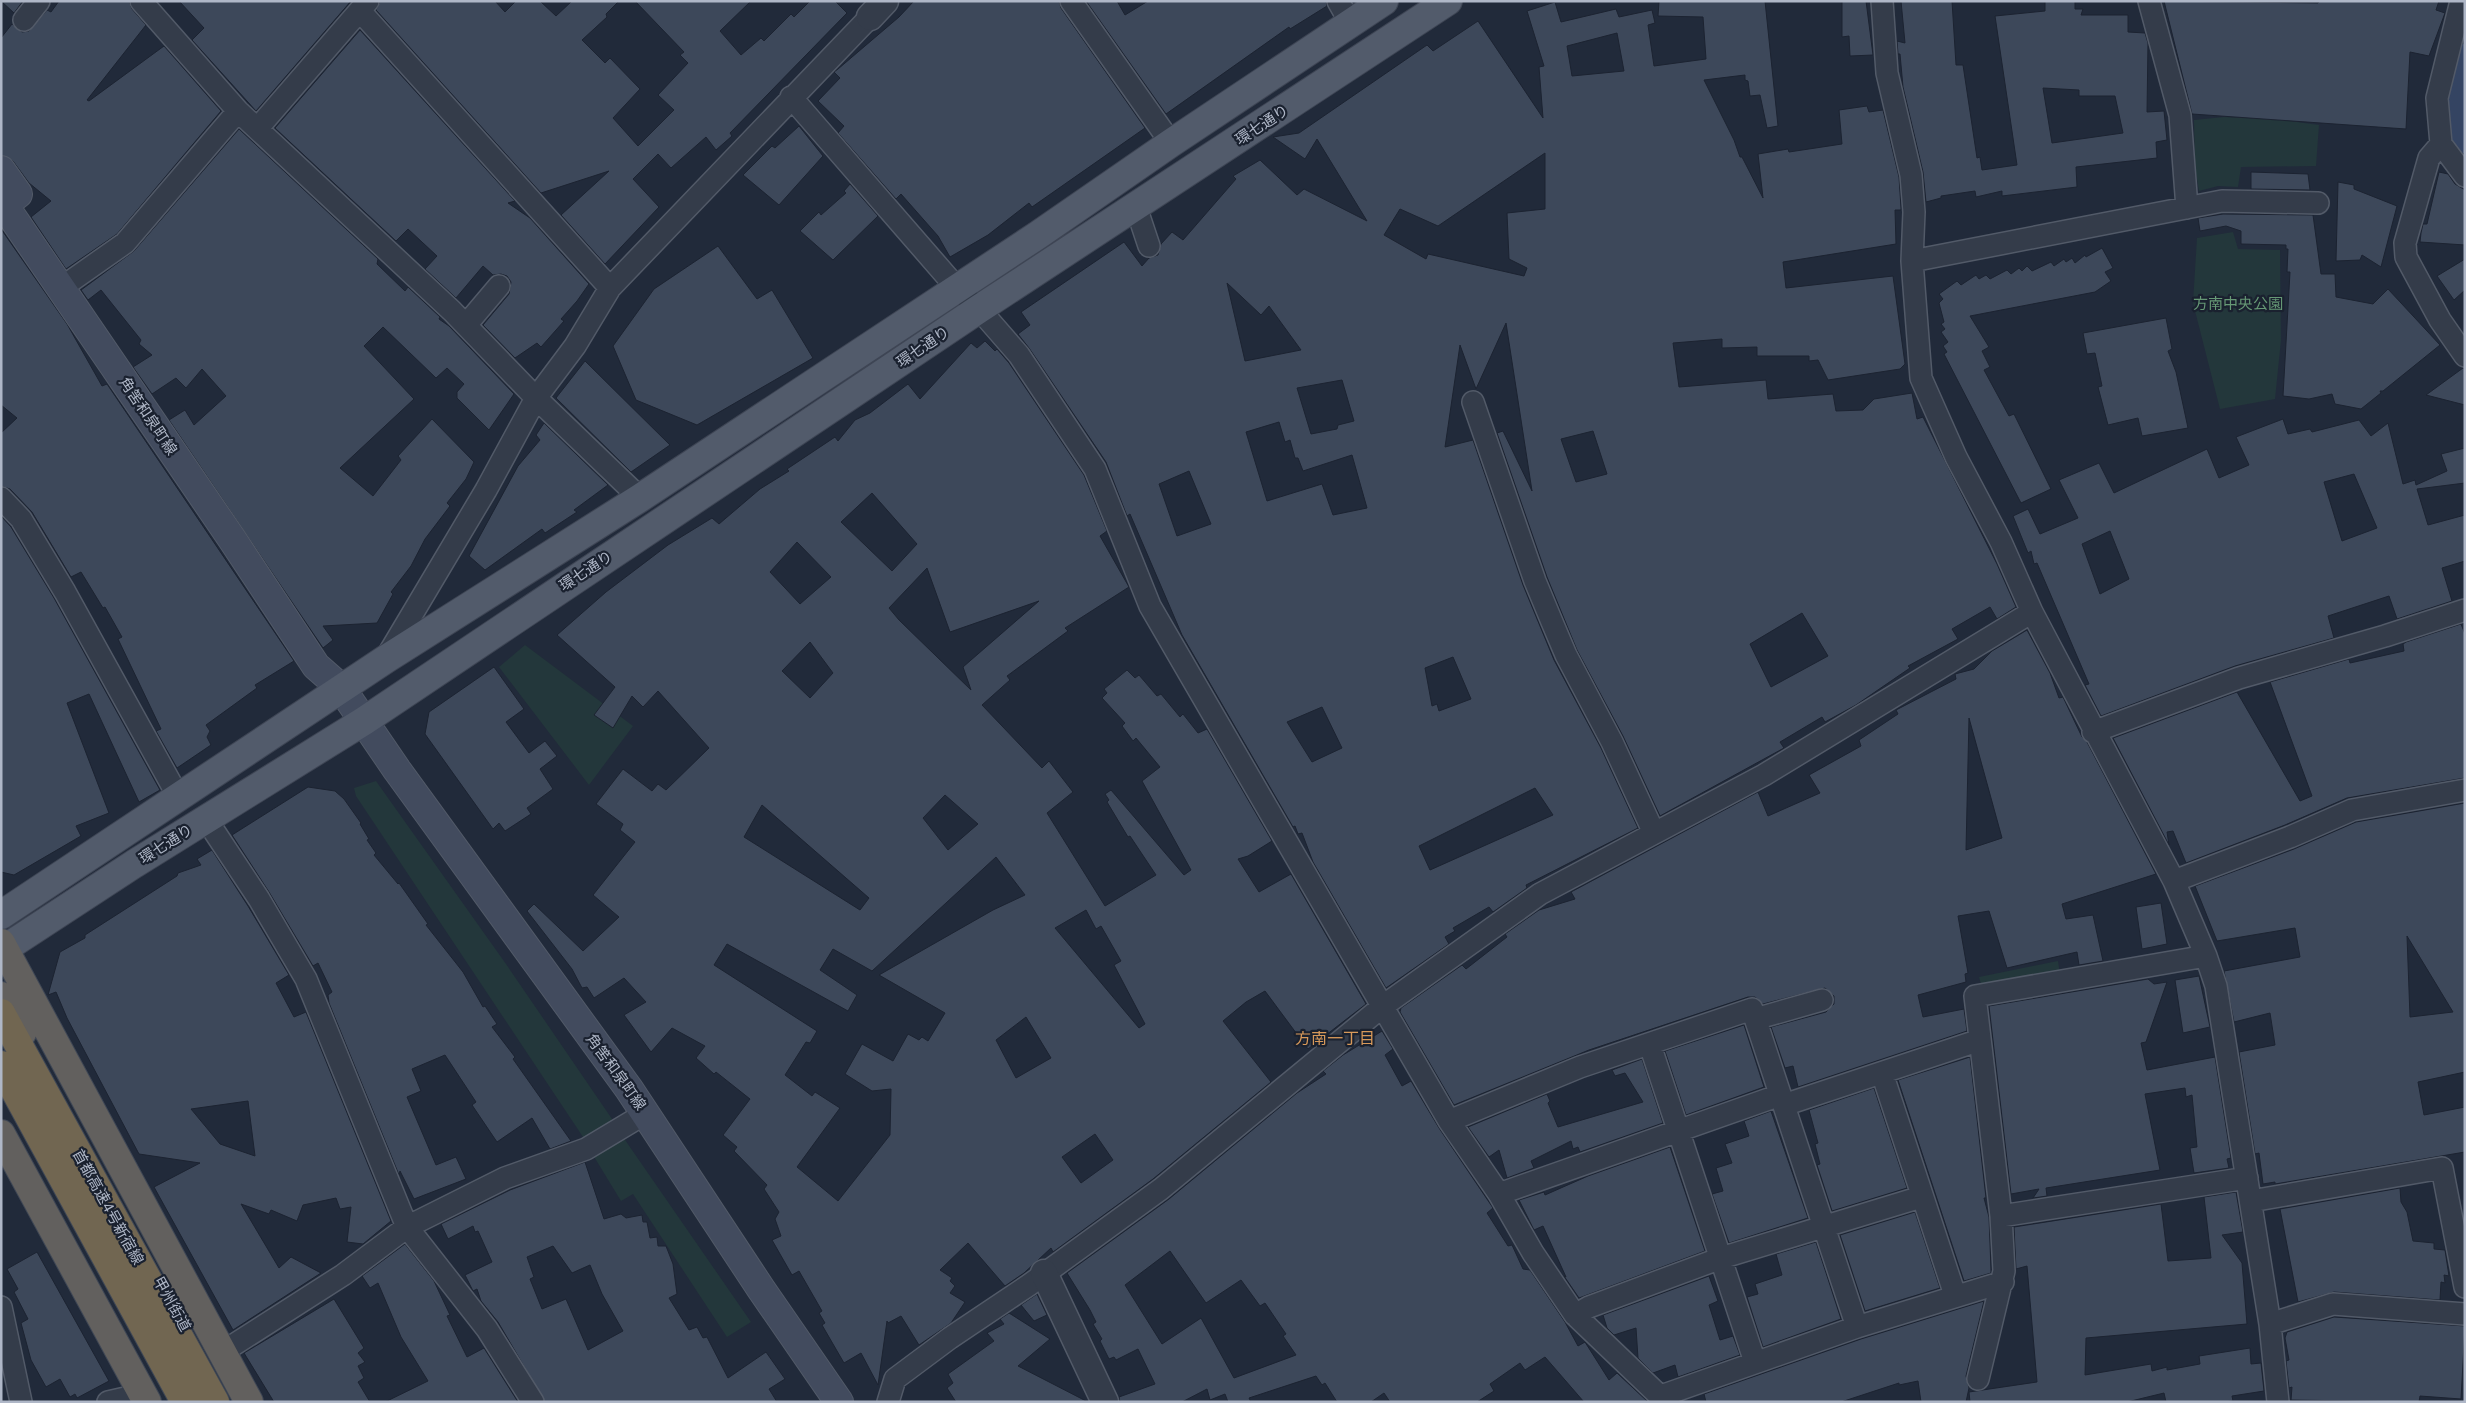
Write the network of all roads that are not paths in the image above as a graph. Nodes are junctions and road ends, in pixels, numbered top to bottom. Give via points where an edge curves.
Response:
1 (40, 1) edge
2 (142, 1) edge
3 (1071, 1) edge
4 (1384, 1) edge
5 (1448, 1) edge
6 (1882, 1) edge
7 (2149, 1) edge
8 (2460, 1) edge
9 (364, 6) edge
10 (877, 9) edge
11 (1345, 12) edge
12 (24, 20) dead end
13 (791, 97) junction
14 (238, 111) junction
15 (258, 128) junction
16 (1171, 143) junction
17 (2441, 144) junction
18 (1, 170) edge
19 (2465, 176) edge
20 (2318, 203) dead end
21 (3, 207) edge
22 (1136, 207) junction
23 (2187, 208) junction
24 (1149, 246) dead end
25 (1912, 260) junction
26 (499, 286) dead end
27 (956, 287) junction
28 (61, 288) junction
29 (610, 288) junction
30 (979, 309) junction
31 (466, 325) junction
32 (2465, 356) edge
33 (536, 398) junction
34 (1473, 402) dead end
35 (1, 498) edge
36 (640, 498) junction
37 (2465, 610) edge
38 (2032, 612) junction
39 (386, 658) junction
40 (340, 688) junction
41 (364, 720) junction
42 (2093, 732) junction
43 (2465, 790) edge
44 (179, 798) junction
45 (206, 819) junction
46 (1654, 833) junction
47 (2174, 881) junction
48 (1, 914) edge
49 (2, 948) edge
50 (2206, 956) junction
51 (1, 996) edge
52 (1822, 1000) dead end
53 (1383, 1006) junction
54 (1, 1013) edge
55 (1755, 1019) junction
56 (1980, 1040) junction
57 (1650, 1045) junction
58 (1, 1065) edge
59 (1882, 1073) junction
60 (1, 1088) edge
61 (1782, 1100) junction
62 (646, 1114) junction
63 (1449, 1121) junction
64 (1678, 1131) junction
65 (1, 1134) edge
66 (2246, 1178) junction
67 (1499, 1194) junction
68 (1921, 1197) junction
69 (2251, 1201) junction
70 (2001, 1216) junction
71 (1824, 1227) junction
72 (407, 1228) junction
73 (1721, 1258) junction
74 (1044, 1273) junction
75 (2003, 1282) junction
76 (2465, 1287) edge
77 (1955, 1295) junction
78 (1, 1307) edge
79 (2465, 1314) edge
80 (1575, 1315) junction
81 (2270, 1324) junction
82 (1857, 1327) junction
83 (221, 1353) junction
84 (1755, 1362) junction
85 (1978, 1378) dead end
86 (145, 1398) edge
87 (1663, 1399) edge
88 (21, 1402) edge
89 (108, 1402) edge
90 (171, 1402) edge
91 (186, 1402) edge
92 (215, 1402) edge
93 (227, 1402) edge
94 (249, 1402) edge
95 (533, 1402) edge
96 (839, 1402) edge
97 (888, 1402) edge
98 (1105, 1402) edge
99 (2278, 1402) edge

1 - 12 street
2 - 14 street
3 - 16 street
4 - 11 main road, 環七通り
5 - 22 main road, 環七通り
6 - 25 street via 1887,73 1911,175 1914,212
7 - 23 street via 2180,116
8 - 17 street via 2437,98
9 - 15 street
9 - 29 street
10 - 13 street
11 - 16 main road, 環七通り
13 - 27 street
13 - 29 street
14 - 15 street
14 - 28 street via 125,243
15 - 31 street
16 - 27 main road, 環七通り
17 - 19 street
17 - 32 street via 2429,158 2405,242 2406,257 2440,320
18 - 21 main road, 角筈和泉町線 via 18,194
20 - 23 street via 2222,201
21 - 28 main road, 角筈和泉町線
22 - 24 street
22 - 30 main road, 環七通り
23 - 25 street
25 - 38 street via 1921,378
26 - 31 street
27 - 30 street
27 - 36 main road, 環七通り
28 - 40 main road, 角筈和泉町線 via 316,666
29 - 33 street via 575,346
30 - 41 main road, 環七通り
30 - 53 street via 1019,355 1094,469 1150,606
31 - 33 street
33 - 36 street
33 - 39 street via 486,490
34 - 46 street via 1535,581 1562,647 1612,742
35 - 44 street via 20,520 65,592
36 - 39 main road, 環七通り
37 - 42 street via 2240,678
38 - 42 street
38 - 46 street via 1764,775
39 - 40 main road, 環七通り
40 - 41 main road, 角筈和泉町線
40 - 44 main road, 環七通り
41 - 45 main road, 環七通り
41 - 62 main road, 角筈和泉町線
42 - 47 street
43 - 47 street via 2352,810
44 - 48 main road, 環七通り
45 - 49 main road, 環七通り
45 - 72 street via 259,899 306,979
46 - 53 street via 1540,894
47 - 50 street
49 - 83 highway
50 - 56 street via 1975,996
50 - 66 street via 2216,986
51 - 93 highway, 甲州街道
52 - 55 street
53 - 63 street
53 - 74 street via 1161,1189
54 - 92 highway, 首都高速4号新宿線
55 - 57 street via 1752,1009
55 - 61 street
56 - 59 street
56 - 70 street
57 - 63 street via 1580,1066
57 - 64 street
58 - 91 highway, 首都高速4号新宿線
59 - 61 street
59 - 68 street
60 - 90 highway
61 - 64 street
61 - 71 street
62 - 72 street via 586,1149 505,1178
62 - 96 main road, 角筈和泉町線
63 - 67 street
64 - 67 street
64 - 73 street
65 - 86 highway
66 - 69 street
66 - 70 street
67 - 80 street via 1533,1253
68 - 71 street
68 - 77 street
69 - 76 street via 2442,1168
69 - 81 street
70 - 75 street
71 - 73 street
71 - 82 street
72 - 83 street via 343,1275
72 - 95 street via 487,1329
73 - 80 street
73 - 84 street
74 - 97 street via 895,1379
74 - 98 street
75 - 77 street
75 - 85 street
77 - 82 street
78 - 88 street
79 - 81 street via 2333,1304
80 - 87 street
81 - 99 street
82 - 84 street
83 - 94 highway
84 - 87 street
86 - 89 street

